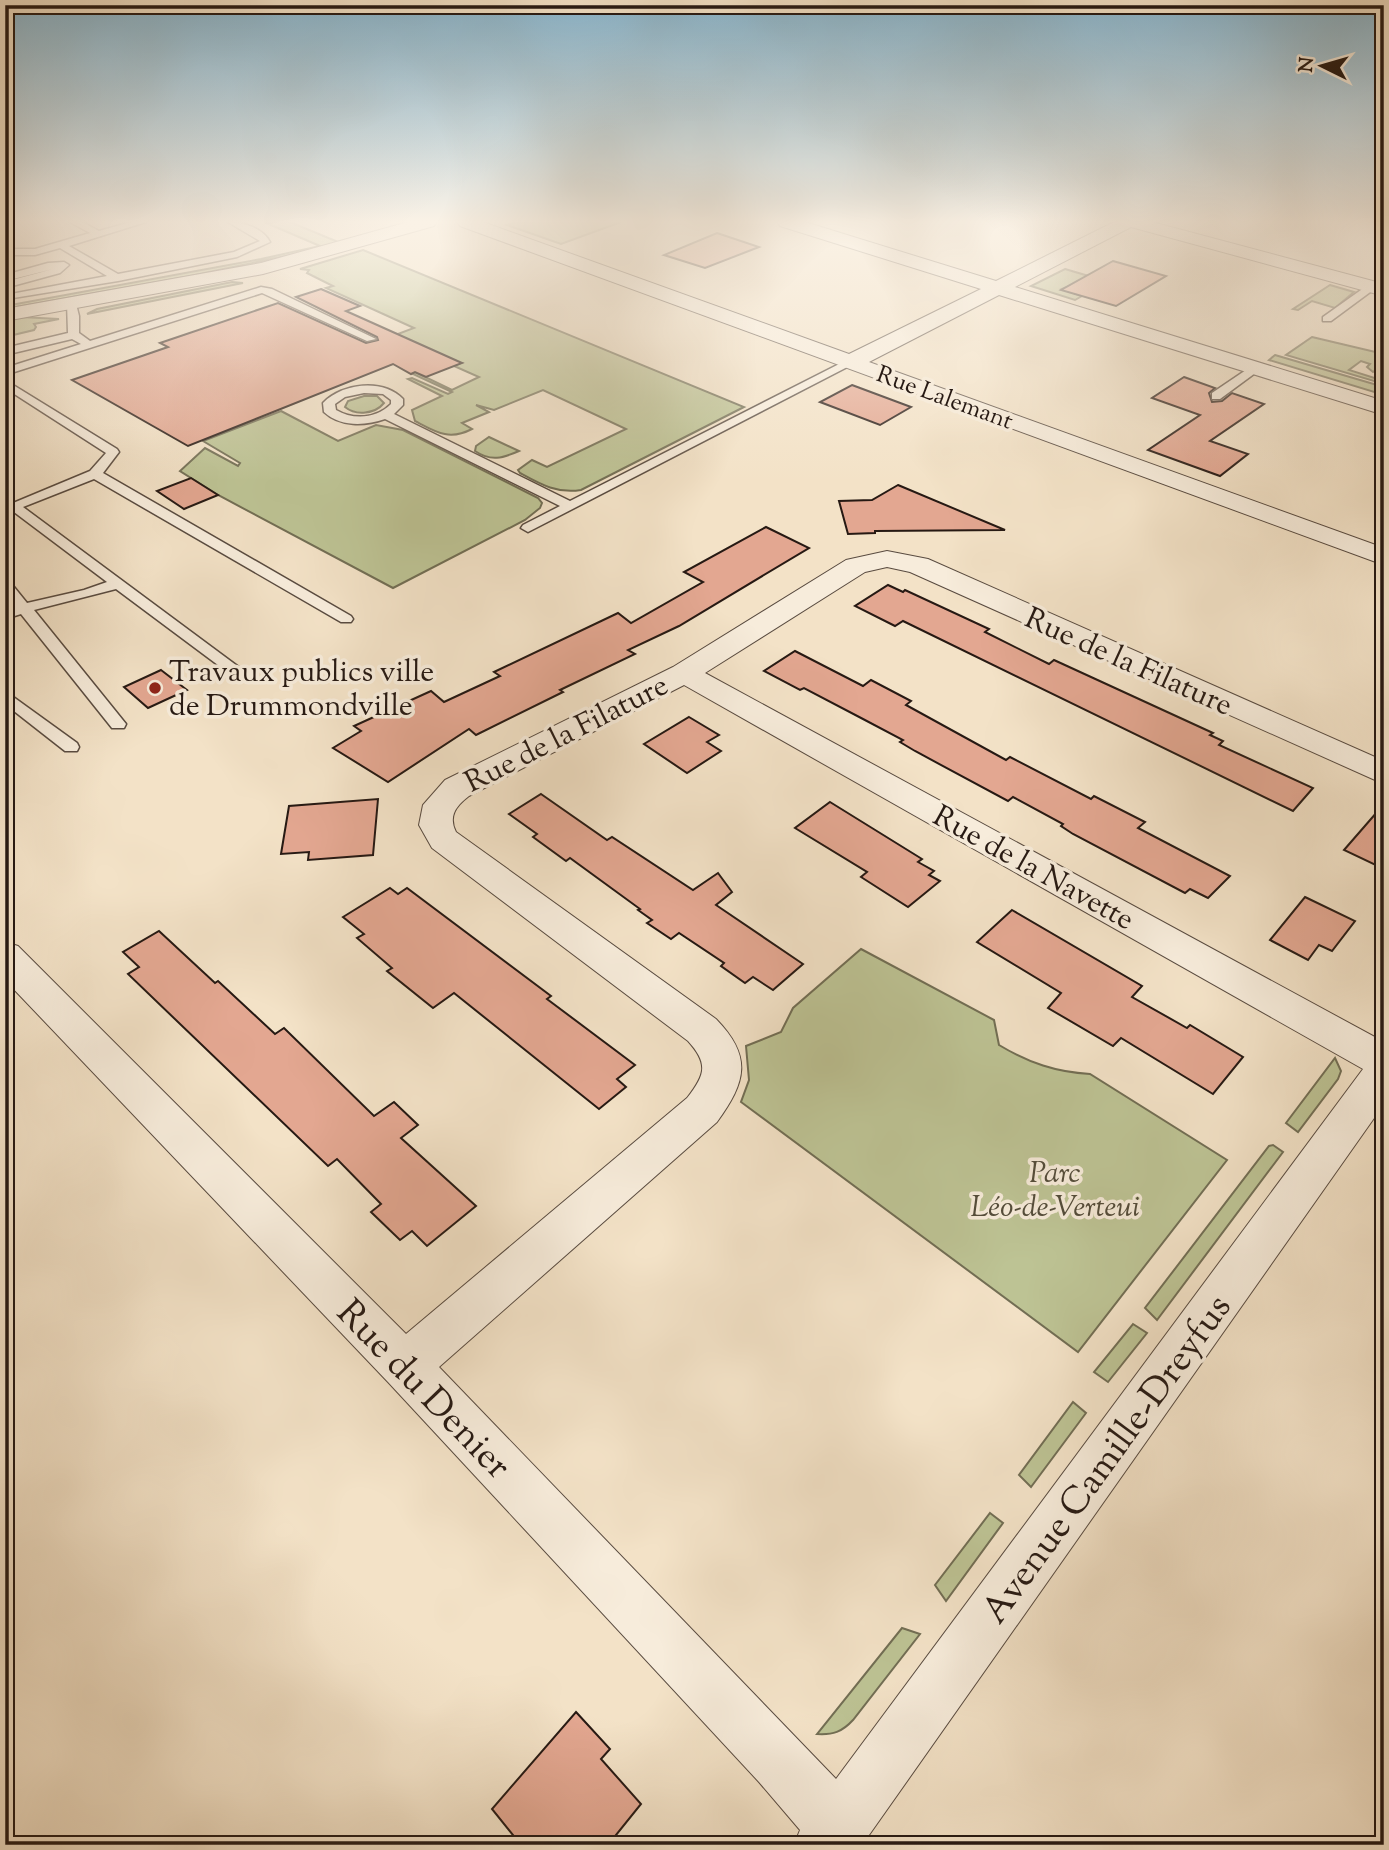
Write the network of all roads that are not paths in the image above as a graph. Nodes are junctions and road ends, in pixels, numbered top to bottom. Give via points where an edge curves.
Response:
1 (72, 308) edge
2 (205, 308) edge
3 (305, 308) edge
4 (703, 308) edge
5 (957, 308) edge
6 (1064, 308) edge
7 (1345, 308) edge
8 (1327, 319) dead end
9 (74, 335) junction
10 (371, 339) dead end
11 (42, 341) junction
12 (5, 342) edge
13 (93, 345) junction
14 (5, 352) edge
15 (850, 362) junction
16 (1256, 368) junction
17 (5, 372) edge
18 (5, 383) edge
19 (1216, 396) dead end
20 (1384, 408) edge
21 (386, 415) junction
22 (94, 474) junction
23 (8, 505) edge
24 (569, 506) junction
25 (528, 528) dead end
26 (1384, 557) edge
27 (117, 583) junction
28 (5, 585) edge
29 (23, 608) junction
30 (5, 615) edge
31 (346, 619) dead end
32 (232, 668) dead end
33 (684, 673) junction
34 (5, 696) edge
35 (118, 724) dead end
36 (71, 747) dead end
37 (1384, 774) edge
38 (5, 956) edge
39 (1384, 1061) edge
40 (1384, 1072) edge
41 (405, 1366) junction
42 (831, 1836) edge

1 - 9 lane
2 - 13 lane
3 - 10 lane
4 - 15 street, Rue Lalemant
5 - 15 street
6 - 16 street
7 - 8 lane
9 - 11 lane
9 - 13 lane
11 - 12 lane
11 - 14 lane
13 - 17 lane
15 - 24 lane
15 - 26 street, Rue Lalemant
16 - 19 lane
16 - 20 street
18 - 22 lane via 113,452
21 - 21 lane via 397,400 376,390 341,394 328,408 335,416 354,420
21 - 24 lane
22 - 23 lane
22 - 31 lane
23 - 27 lane
24 - 25 lane
27 - 29 lane via 90,595
27 - 32 lane
28 - 29 lane
29 - 30 lane
29 - 35 lane
33 - 37 street, Rue de la Filature via 856,566 897,561 918,565
33 - 39 street, Rue de la Navette
33 - 41 street, Rue de la Filature via 457,788 439,805 434,824 444,839 702,1030 722,1053 722,1081 702,1110
34 - 36 lane
38 - 41 street, Rue du Denier
40 - 42 street, Avenue Camille-Dreyfus
41 - 42 street, Rue du Denier via 780,1761

